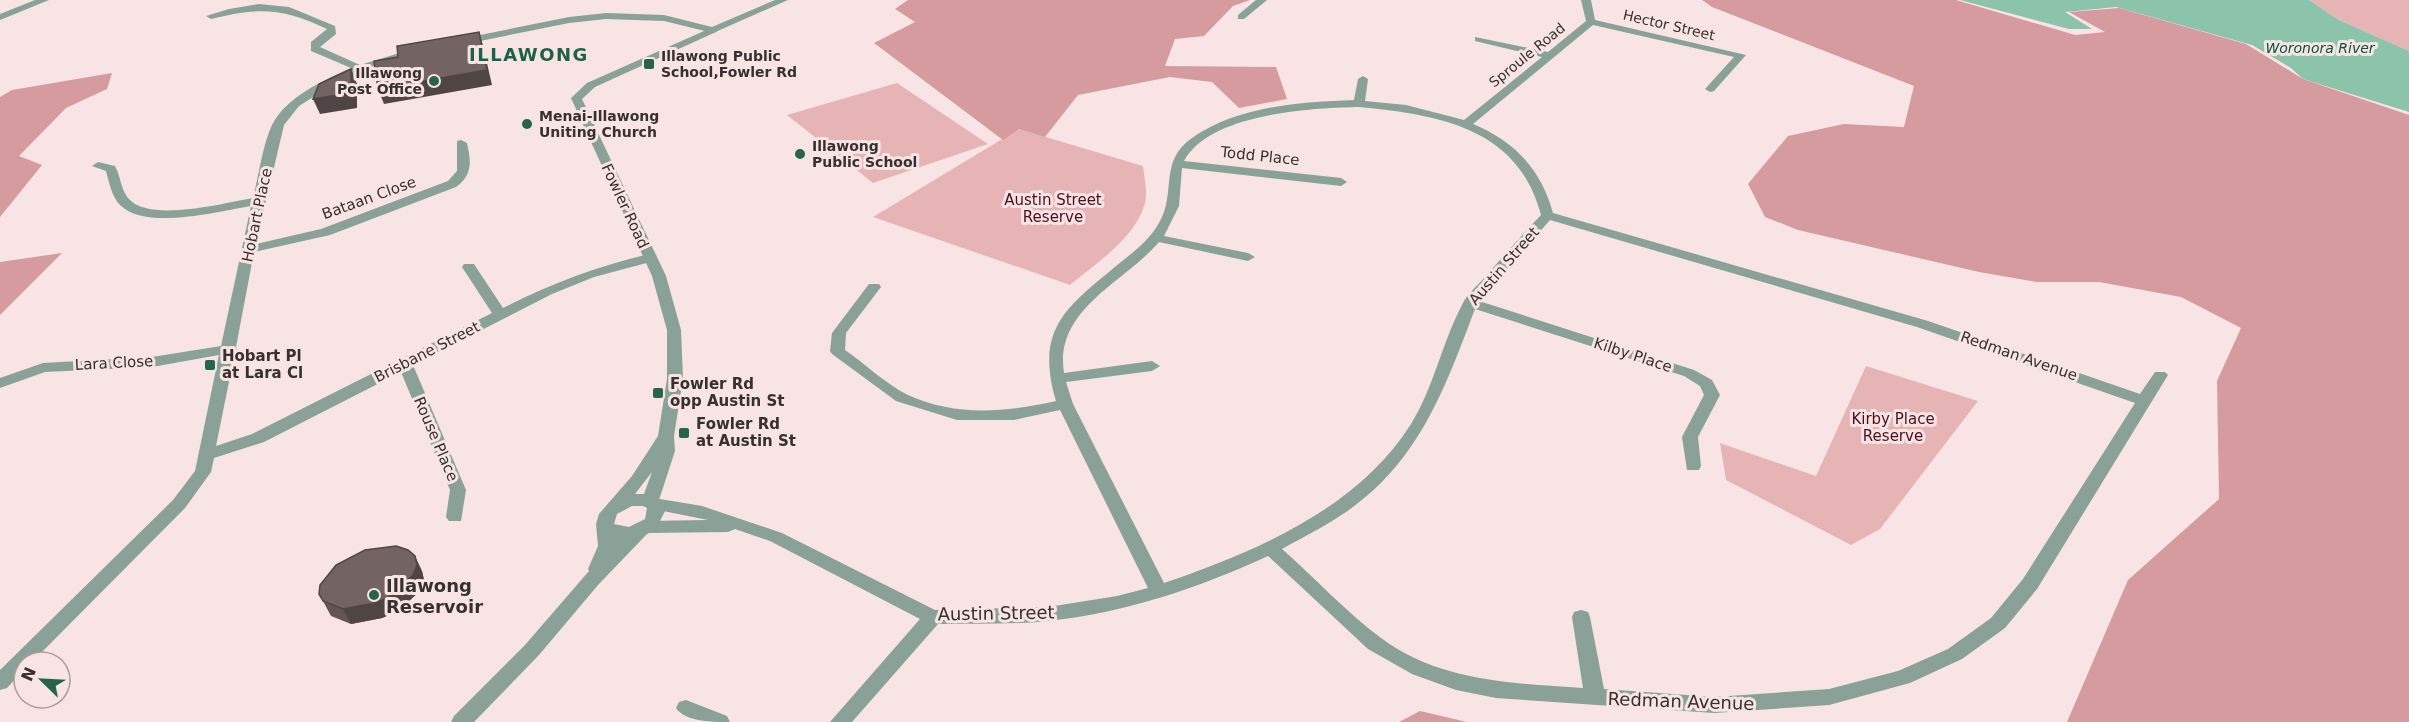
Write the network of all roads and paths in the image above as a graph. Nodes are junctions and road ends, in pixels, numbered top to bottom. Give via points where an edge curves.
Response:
1 (44, 0) edge
2 (783, 0) edge
3 (1262, 0) edge
4 (1586, 0) edge
5 (211, 16) dead end
6 (0, 17) edge
7 (1241, 17) dead end
8 (1591, 22) junction
9 (713, 30) junction
10 (1479, 39) dead end
11 (452, 43) edge
12 (431, 48) edge
13 (1548, 56) junction
14 (359, 68) junction
15 (1363, 79) dead end
16 (1710, 89) dead end
17 (1359, 103) junction
18 (1465, 125) junction
19 (461, 143) dead end
20 (1176, 164) junction
21 (98, 166) dead end
22 (1341, 182) dead end
23 (258, 201) junction
24 (1548, 215) junction
25 (1156, 238) junction
26 (250, 249) junction
27 (1248, 257) dead end
28 (649, 258) junction
29 (469, 267) dead end
30 (874, 287) dead end
31 (1470, 303) junction
32 (500, 314) junction
33 (230, 349) junction
34 (405, 364) junction
35 (1152, 366) dead end
36 (2160, 375) dead end
37 (1058, 378) junction
38 (0, 383) edge
39 (2144, 401) junction
40 (1065, 404) junction
41 (666, 436) junction
42 (208, 454) junction
43 (1693, 466) dead end
44 (652, 502) junction
45 (615, 507) junction
46 (455, 517) dead end
47 (606, 527) junction
48 (743, 527) junction
49 (643, 529) junction
50 (1270, 548) junction
51 (592, 580) junction
52 (1159, 592) junction
53 (933, 617) junction
54 (1581, 617) dead end
55 (0, 682) edge
56 (1595, 697) junction
57 (686, 708) dead end
58 (461, 722) edge
59 (720, 722) edge
60 (840, 722) edge

1 - 6 street
2 - 9 street, Fowler Road
3 - 7 street
4 - 8 street
5 - 14 street via 256,6 286,9 332,28 315,44 315,49
8 - 13 street, Sproule Road
8 - 16 street, Hector Street via 1741,55
9 - 11 street via 664,18 606,16
9 - 28 street, Fowler Road via 596,82 576,98
10 - 13 street
12 - 14 street, Hobart Place
13 - 18 street, Sproule Road
14 - 23 street, Hobart Place via 311,93 283,118 275,132
15 - 17 street
17 - 18 street, Austin Street via 1410,110
17 - 20 street, Austin Street via 1298,106 1251,115 1196,141
18 - 24 street, Austin Street via 1515,154 1537,182
19 - 26 street, Bataan Close via 464,175 452,184 325,232
20 - 22 street, Todd Place
20 - 25 street via 1174,200
21 - 23 street via 111,169 124,203 139,212 159,214
23 - 26 street, Hobart Place
24 - 31 street, Austin Street
24 - 39 street, Redman Avenue via 1936,328 2037,360
25 - 27 street
25 - 37 street via 1072,314 1056,352
26 - 33 street, Hobart Place
28 - 32 street, Brisbane Street via 574,279
28 - 41 street, Fowler Road via 666,294 674,330 675,379
29 - 32 street
30 - 40 street via 839,333 837,351 902,398 957,415 1014,415
31 - 43 street, Kilby Place via 1689,373 1707,383 1712,395 1689,437
31 - 50 street, Austin Street via 1418,426 1383,470 1341,507
32 - 34 street, Brisbane Street
33 - 38 street, Lara Close via 152,362 43,368
33 - 42 street, Hobart Place
34 - 42 street, Brisbane Street via 258,438
34 - 46 street, Rouse Place via 458,490
35 - 37 street
36 - 39 street, Redman Avenue
37 - 40 street
39 - 56 street, Redman Avenue via 2030,584 1998,623 1955,654 1904,678 1829,697 1714,705
40 - 52 street
41 - 44 street, Fowler Road via 667,451
41 - 45 street, Fowler Road
42 - 55 street, Hobart Place via 203,472 178,504
44 - 45 street, Austin Street via 636,500
44 - 48 street, Austin Street via 702,512
44 - 49 street, Fowler Road via 657,515
45 - 47 street, Fowler Road via 605,519
47 - 49 street, Austin Street via 619,534
47 - 51 street via 607,547
48 - 49 street, Austin Street
48 - 53 street, Austin Street via 776,537
49 - 51 street
50 - 52 street, Austin Street
50 - 56 street, Redman Avenue via 1375,644 1419,669 1496,690
51 - 58 street via 532,650
52 - 53 street, Austin Street via 1047,614
53 - 60 street
54 - 56 street
57 - 59 street

